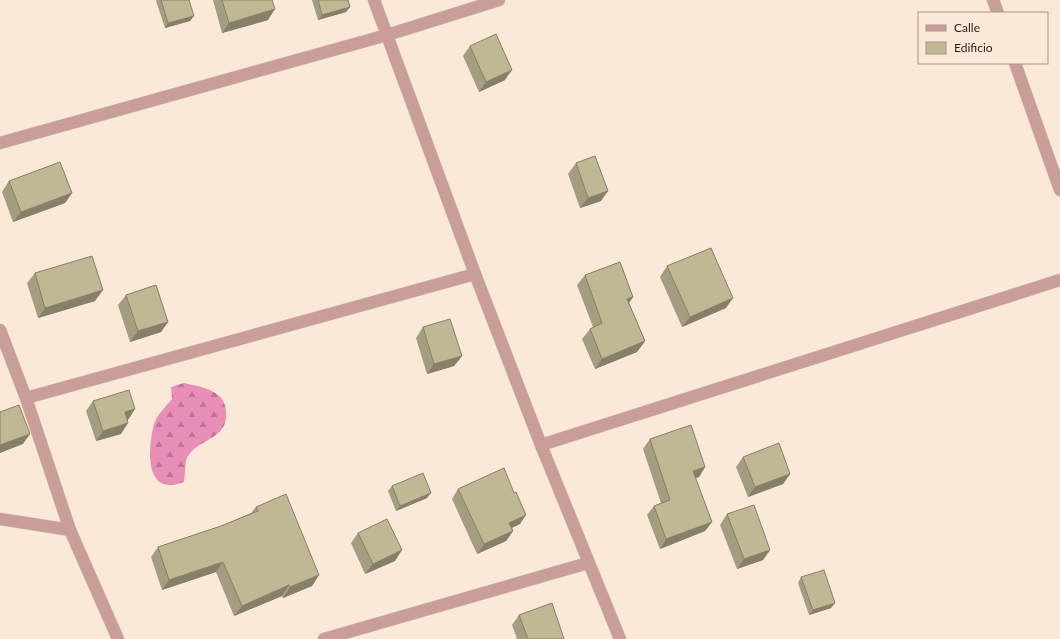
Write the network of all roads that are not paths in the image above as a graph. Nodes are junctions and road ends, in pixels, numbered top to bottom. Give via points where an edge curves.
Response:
1 (374, 0) edge
2 (499, 0) edge
3 (993, 0) edge
4 (998, 12) edge
5 (387, 35) junction
6 (1015, 64) edge
7 (0, 143) edge
8 (1060, 190) edge
9 (475, 274) junction
10 (1060, 280) edge
11 (0, 330) edge
12 (26, 398) junction
13 (541, 445) junction
14 (0, 519) edge
15 (70, 530) junction
16 (588, 563) junction
17 (118, 639) edge
18 (324, 639) edge
19 (620, 639) edge

1 - 5 street
2 - 5 street
3 - 4 street
5 - 7 street
5 - 9 street
6 - 8 street
9 - 12 street
9 - 13 street
10 - 13 street
11 - 12 street
12 - 15 street
13 - 16 street
14 - 15 street
15 - 17 street
16 - 18 street
16 - 19 street

